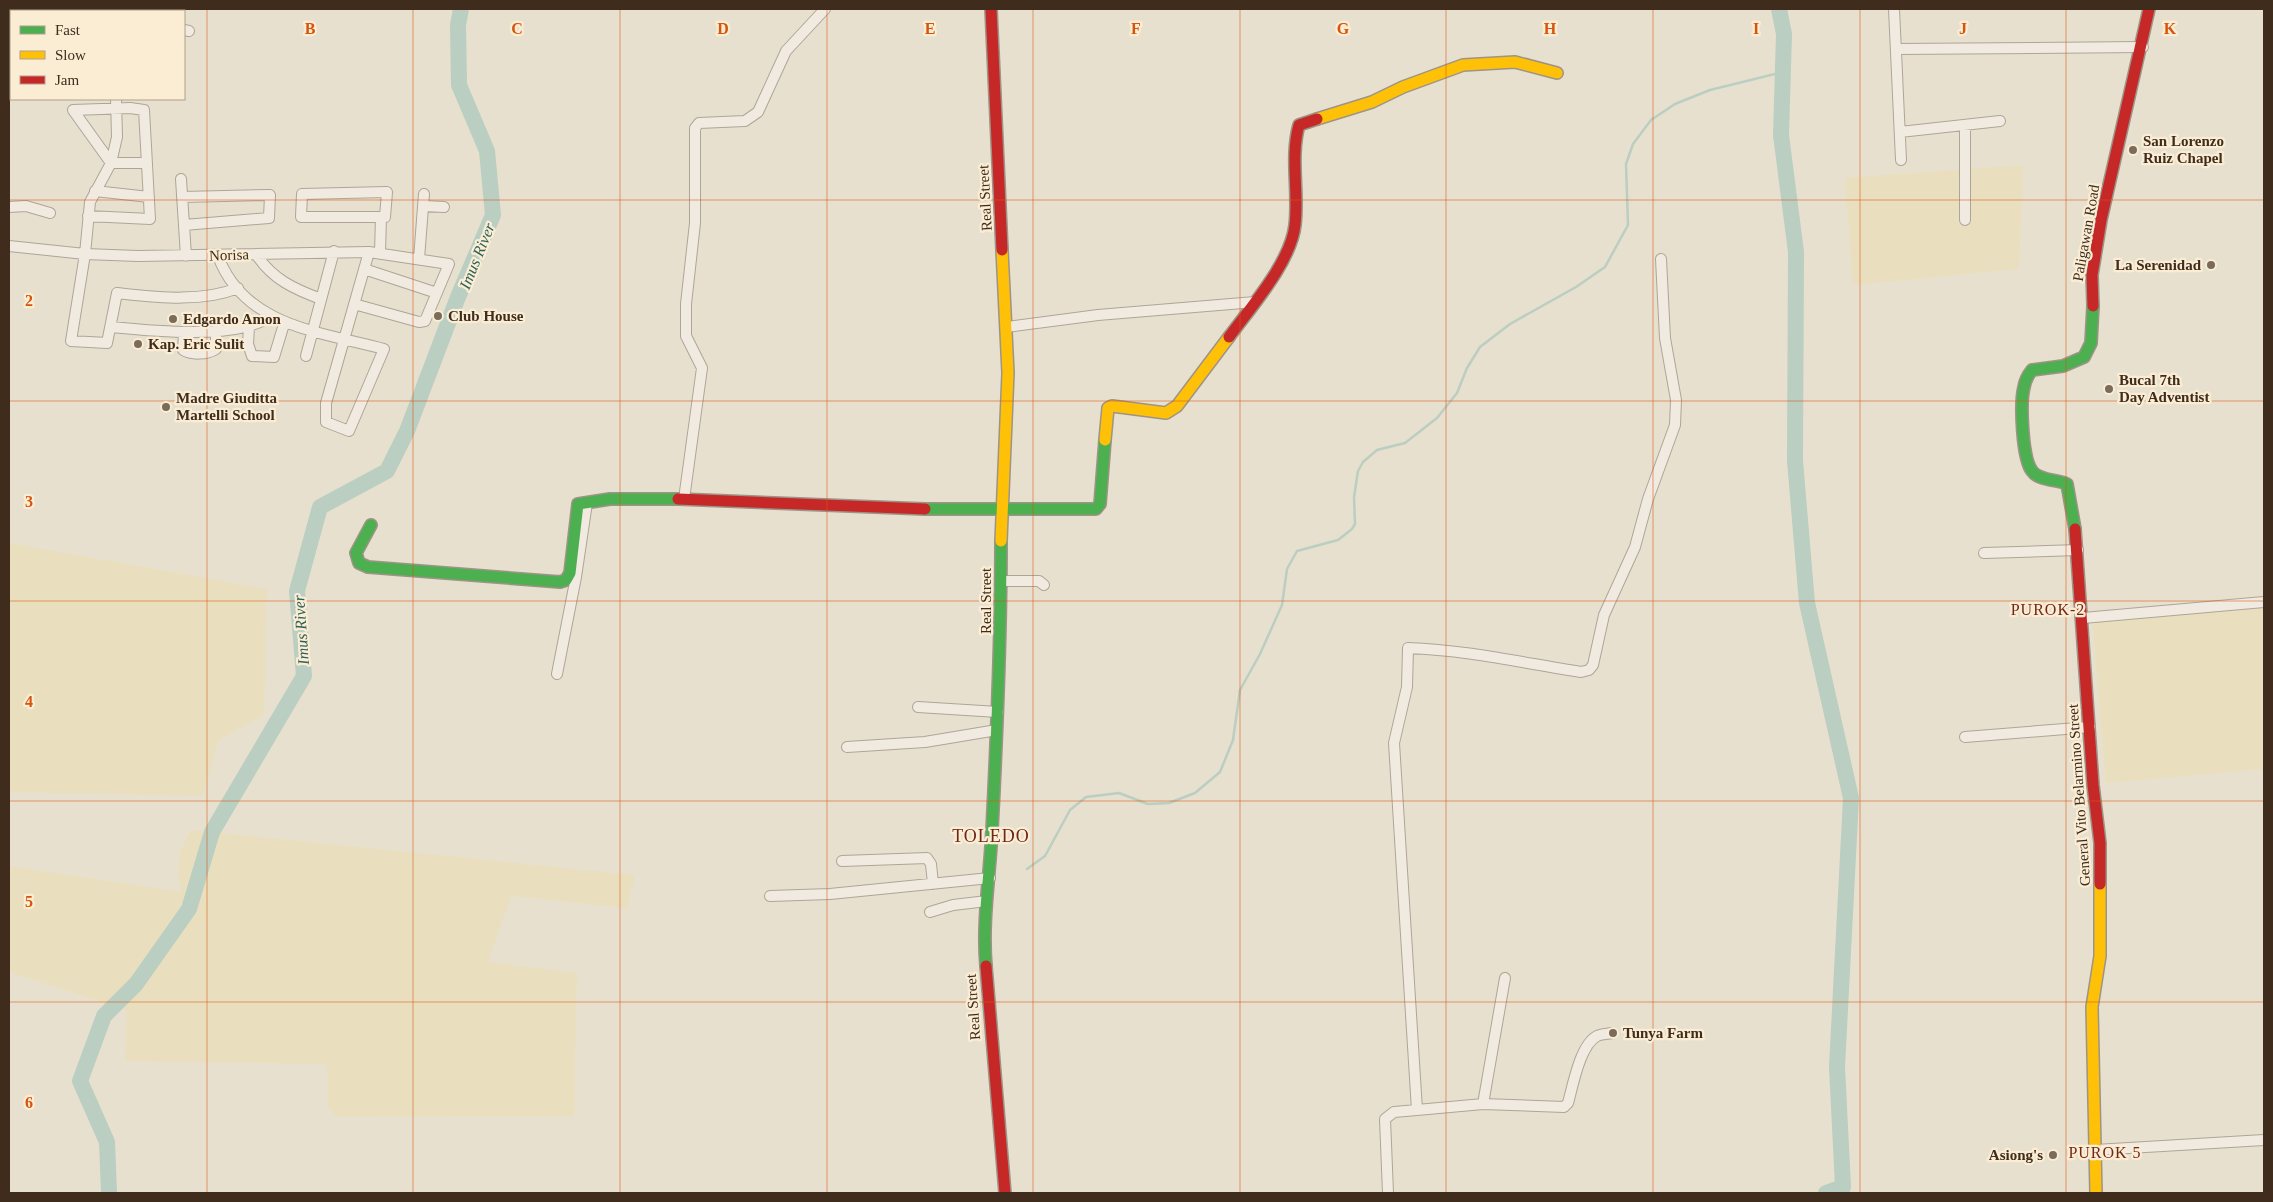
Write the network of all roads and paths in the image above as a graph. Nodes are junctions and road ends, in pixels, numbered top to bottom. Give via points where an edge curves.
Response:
1 (826, 9) edge
2 (991, 9) edge
3 (1894, 9) edge
4 (2149, 9) edge
5 (2143, 47) junction
6 (1896, 49) junction
7 (1557, 73) dead end
8 (116, 100) edge
9 (116, 110) junction
10 (2000, 122) dead end
11 (1965, 125) junction
12 (1900, 132) junction
13 (1901, 160) dead end
14 (111, 163) junction
15 (146, 163) junction
16 (181, 180) dead end
17 (95, 191) junction
18 (424, 194) dead end
19 (149, 196) junction
20 (182, 197) junction
21 (423, 206) junction
22 (9, 207) edge
23 (444, 208) dead end
24 (50, 213) dead end
25 (88, 216) junction
26 (381, 217) junction
27 (1965, 220) dead end
28 (184, 225) junction
29 (9, 246) edge
30 (334, 251) junction
31 (374, 252) junction
32 (84, 254) junction
33 (256, 254) junction
34 (186, 256) junction
35 (218, 256) junction
36 (419, 259) junction
37 (1661, 259) dead end
38 (364, 269) junction
39 (238, 288) junction
40 (437, 293) junction
41 (321, 299) junction
42 (1255, 302) junction
43 (354, 304) junction
44 (271, 316) junction
45 (284, 324) junction
46 (111, 327) junction
47 (249, 327) junction
48 (1007, 327) junction
49 (216, 330) junction
50 (312, 332) junction
51 (184, 333) junction
52 (344, 338) junction
53 (306, 356) dead end
54 (2067, 484) joint
55 (684, 499) junction
56 (587, 503) junction
57 (1001, 508) junction
58 (371, 525) dead end
59 (2078, 550) junction
60 (1984, 553) dead end
61 (1001, 581) junction
62 (1044, 585) dead end
63 (2264, 602) edge
64 (2083, 618) junction
65 (557, 674) dead end
66 (918, 707) dead end
67 (998, 712) junction
68 (2090, 727) junction
69 (997, 730) junction
70 (1965, 737) dead end
71 (847, 746) dead end
72 (842, 861) dead end
73 (990, 878) junction
74 (933, 884) junction
75 (770, 896) dead end
76 (987, 901) junction
77 (930, 912) dead end
78 (1505, 978) dead end
79 (1612, 1033) dead end
80 (1483, 1104) junction
81 (1416, 1110) junction
82 (2264, 1140) edge
83 (2095, 1150) junction
84 (1005, 1193) edge
85 (1388, 1193) edge
86 (2096, 1193) edge

1 - 55 street via 786,52 758,112 745,121 699,123 696,128 695,223 686,304 686,336 702,368
2 - 48 street, Real Street
3 - 6 street
4 - 5 street, Paligawan Road
5 - 6 street
5 - 54 street, Paligawan Road via 2117,147 2092,267 2092,337 2087,353 2065,366 2032,370 2026,378 2023,393 2026,459 2030,471 2043,479 2058,479
6 - 12 street
7 - 42 street via 1516,62 1463,65 1372,102 1299,126 1295,139 1295,226 1285,256
8 - 9 street
9 - 14 street via 117,138
9 - 14 street via 73,110
9 - 15 street via 144,110
10 - 11 street
11 - 12 street
11 - 27 street
12 - 13 street
14 - 15 street
14 - 17 street
15 - 19 street
16 - 20 street
17 - 19 street
17 - 25 street
18 - 21 street
19 - 25 street via 150,219
20 - 28 street
20 - 28 street via 270,195 268,218
21 - 23 street
21 - 36 street
22 - 24 street via 26,206
25 - 32 street
26 - 26 street via 385,217 387,192 302,194 301,217
26 - 31 street
28 - 34 street
29 - 32 street, Norisa
30 - 31 street, Norisa
30 - 33 street, Norisa
30 - 41 street
31 - 36 street, Norisa
31 - 38 street
32 - 34 street, Norisa
32 - 46 street via 71,341 108,343
33 - 35 street, Norisa
33 - 41 street via 266,270 279,280
34 - 35 street, Norisa
35 - 39 street
36 - 40 street, Norisa via 449,264
37 - 81 street via 1665,338 1676,400 1675,425 1648,499 1636,547 1604,615 1593,665 1581,672 1498,660 1477,653 1408,648 1407,687 1394,743
38 - 40 street
38 - 43 street
39 - 44 street
39 - 46 street via 224,294 198,296 117,293
40 - 43 street via 424,321 419,322
41 - 50 street
42 - 48 street via 1098,315
42 - 57 street via 1177,406 1170,411 1108,408 1099,508
43 - 52 street
44 - 45 street
44 - 47 street
45 - 47 street via 274,357 252,356 248,344
45 - 50 street
46 - 51 street
47 - 49 street
48 - 57 street, Real Street via 1008,373
49 - 51 street
49 - 51 street via 216,349 211,353 183,350
50 - 52 street
50 - 53 street
52 - 52 street via 384,348 349,431 326,422 326,403
54 - 59 street, General Vito Belarmino Street
55 - 56 street via 610,499
55 - 57 street via 963,510
56 - 58 street via 578,504 570,573 566,580 560,582 368,567 359,563 356,553
56 - 65 street
57 - 61 street, Real Street
59 - 60 street
59 - 64 street, General Vito Belarmino Street
61 - 62 street via 1039,581
61 - 67 street, Real Street
63 - 64 street
64 - 68 street, General Vito Belarmino Street
66 - 67 street
67 - 69 street, Real Street
68 - 70 street
68 - 83 street, General Vito Belarmino Street via 2100,853 2100,956 2092,1007
69 - 71 street via 917,743
69 - 73 street, Real Street
72 - 74 street via 927,858 931,864
73 - 74 street
73 - 76 street, Real Street
74 - 75 street
76 - 77 street via 953,905
76 - 84 street, Real Street via 985,983
78 - 80 street
79 - 80 street via 1598,1035 1589,1042 1564,1107
80 - 81 street
81 - 85 street via 1394,1112 1385,1119
82 - 83 street
83 - 86 street, General Vito Belarmino Street

